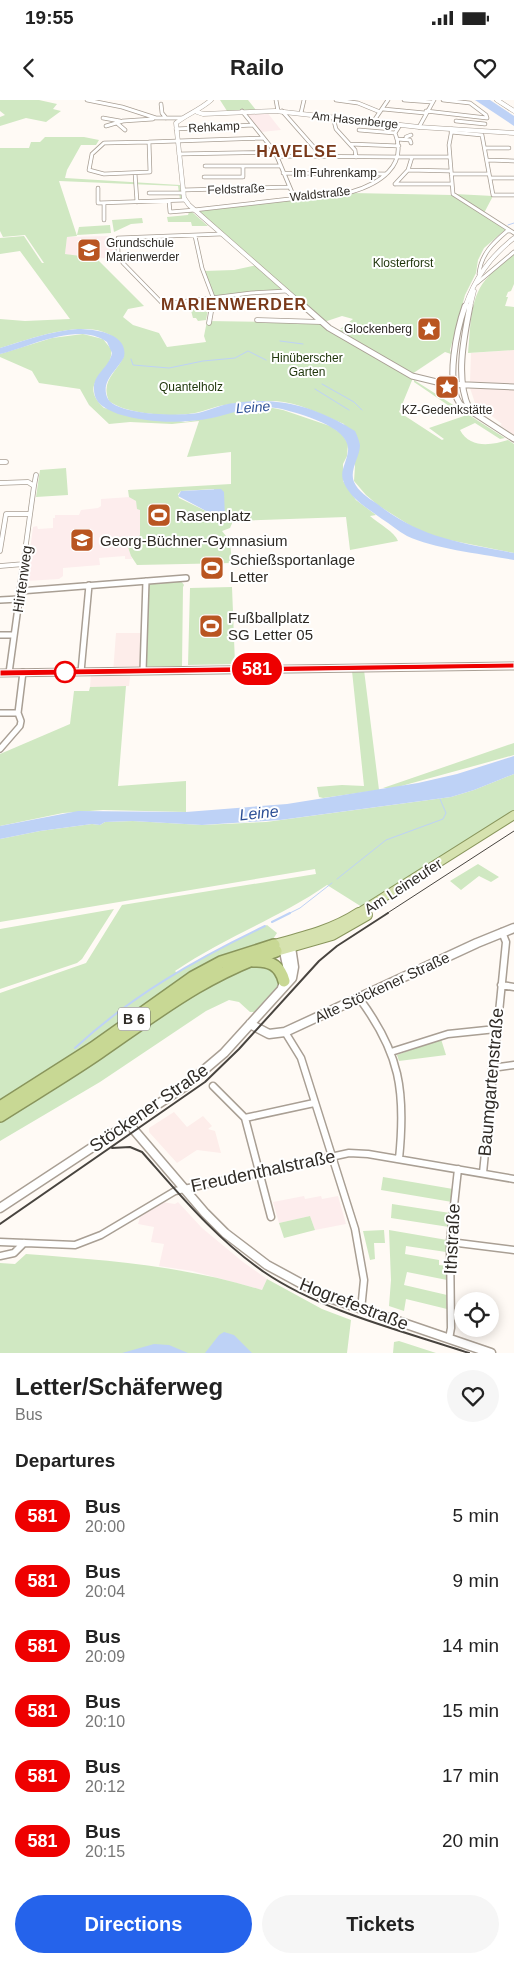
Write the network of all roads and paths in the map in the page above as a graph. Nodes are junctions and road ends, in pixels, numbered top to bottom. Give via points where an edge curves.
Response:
1 (87, 100) edge
2 (211, 100) edge
3 (276, 100) edge
4 (304, 100) edge
5 (336, 100) edge
6 (388, 100) edge
7 (404, 100) edge
8 (443, 100) edge
9 (497, 100) edge
10 (355, 101) edge
11 (433, 101) edge
12 (161, 104) dead end
13 (382, 109) junction
14 (242, 111) junction
15 (280, 111) junction
16 (514, 111) edge
17 (197, 112) junction
18 (380, 112) junction
19 (426, 112) junction
20 (139, 114) junction
21 (301, 114) junction
22 (333, 117) junction
23 (103, 118) dead end
24 (156, 118) junction
25 (166, 118) junction
26 (182, 118) junction
27 (487, 118) junction
28 (133, 120) junction
29 (121, 122) junction
30 (374, 122) junction
31 (456, 122) dead end
32 (400, 124) junction
33 (485, 124) junction
34 (253, 125) junction
35 (106, 126) dead end
36 (419, 127) junction
37 (483, 128) dead end
38 (176, 129) junction
39 (125, 130) dead end
40 (359, 130) dead end
41 (452, 130) junction
42 (396, 133) junction
43 (514, 133) edge
44 (412, 135) dead end
45 (263, 138) junction
46 (397, 139) junction
47 (406, 139) junction
48 (178, 140) junction
49 (149, 141) junction
50 (411, 143) dead end
51 (350, 144) junction
52 (399, 146) junction
53 (485, 148) junction
54 (509, 148) dead end
55 (275, 152) junction
56 (179, 154) junction
57 (277, 156) junction
58 (319, 157) junction
59 (356, 157) junction
60 (398, 157) junction
61 (412, 157) junction
62 (450, 157) junction
63 (487, 160) junction
64 (514, 161) edge
65 (205, 166) dead end
66 (243, 166) junction
67 (280, 166) junction
68 (408, 170) junction
69 (451, 172) junction
70 (136, 173) junction
71 (283, 173) junction
72 (386, 174) junction
73 (489, 176) junction
74 (204, 177) dead end
75 (514, 178) edge
76 (452, 184) junction
77 (289, 187) junction
78 (98, 188) dead end
79 (183, 192) junction
80 (149, 193) dead end
81 (514, 195) edge
82 (294, 197) junction
83 (185, 200) junction
84 (170, 201) junction
85 (137, 202) junction
86 (104, 203) junction
87 (195, 210) junction
88 (104, 220) dead end
89 (512, 232) edge
90 (221, 234) junction
91 (195, 236) junction
92 (514, 240) edge
93 (514, 252) edge
94 (481, 261) junction
95 (486, 264) junction
96 (479, 274) junction
97 (477, 283) junction
98 (287, 291) junction
99 (213, 297) junction
100 (257, 320) dead end
101 (321, 322) junction
102 (209, 323) dead end
103 (453, 384) junction
104 (463, 385) junction
105 (514, 387) edge
106 (480, 417) junction
107 (514, 439) edge
108 (0, 462) edge
109 (6, 462) dead end
110 (36, 475) dead end
111 (0, 484) edge
112 (34, 486) junction
113 (30, 514) junction
114 (0, 551) edge
115 (24, 564) junction
116 (0, 566) edge
117 (186, 578) dead end
118 (146, 581) junction
119 (89, 585) junction
120 (20, 591) junction
121 (19, 599) junction
122 (0, 600) edge
123 (14, 634) junction
124 (0, 635) edge
125 (514, 666) edge
126 (143, 671) junction
127 (24, 672) junction
128 (81, 672) junction
129 (0, 673) edge
130 (9, 673) junction
131 (0, 713) edge
132 (18, 713) junction
133 (0, 749) edge
134 (514, 815) edge
135 (514, 821) edge
136 (514, 928) edge
137 (502, 932) junction
138 (281, 947) junction
139 (238, 964) junction
140 (283, 985) junction
141 (501, 985) junction
142 (514, 987) edge
143 (359, 998) junction
144 (250, 1024) junction
145 (496, 1029) junction
146 (285, 1032) junction
147 (392, 1052) junction
148 (514, 1065) edge
149 (492, 1068) junction
150 (213, 1086) dead end
151 (314, 1103) junction
152 (0, 1106) edge
153 (0, 1116) edge
154 (244, 1118) junction
155 (128, 1123) junction
156 (332, 1157) junction
157 (399, 1159) junction
158 (458, 1169) junction
159 (259, 1172) junction
160 (483, 1173) junction
161 (514, 1179) edge
162 (182, 1188) junction
163 (0, 1208) edge
164 (271, 1217) dead end
165 (0, 1242) edge
166 (450, 1242) junction
167 (24, 1243) junction
168 (514, 1250) edge
169 (0, 1256) edge
170 (361, 1310) junction
171 (449, 1339) junction
172 (491, 1353) edge

1 - 20 street
2 - 17 street
3 - 15 street
4 - 21 street
5 - 10 street
6 - 13 street
7 - 11 street
8 - 27 street via 470,103
9 - 16 street
10 - 18 street
11 - 19 street
12 - 25 street
13 - 18 street
13 - 19 street
14 - 15 street, Am Hasenberge
14 - 17 street, Am Hasenberge
14 - 34 street
15 - 21 street, Am Hasenberge
15 - 58 street via 319,153
17 - 26 street
18 - 30 street
19 - 27 street
19 - 36 street
20 - 24 street
20 - 28 street
21 - 22 street, Am Hasenberge
22 - 30 street, Am Hasenberge
22 - 51 street via 336,129
23 - 29 street
24 - 25 street
24 - 28 street
25 - 26 street
26 - 38 street via 176,123
27 - 33 street
28 - 29 street
29 - 35 street
29 - 39 street via 118,124
30 - 32 street, Am Hasenberge
31 - 33 street
32 - 36 street, Am Hasenberge
32 - 42 street
33 - 37 street
34 - 38 street, Rehkamp
34 - 45 street
36 - 41 street, Am Hasenberge
38 - 48 street
40 - 42 street
41 - 43 street, Am Hasenberge
41 - 53 street via 482,134
41 - 62 street
42 - 46 street
44 - 47 street
45 - 48 street
45 - 55 street
46 - 47 street
46 - 52 street
47 - 50 street
48 - 49 street
48 - 56 street
49 - 70 street via 150,172
49 - 70 street via 102,143 92,154 88,165 89,170 98,173
51 - 52 street
51 - 59 street
52 - 60 street
53 - 54 street
53 - 63 street
55 - 56 street
55 - 57 street
56 - 79 street
57 - 58 street
57 - 67 street
58 - 59 street
59 - 60 street
60 - 61 street
60 - 72 street, Waldstraße
61 - 62 street
61 - 68 street
62 - 69 street
63 - 64 street
63 - 73 street
65 - 66 street
66 - 67 street
66 - 74 street via 243,177
67 - 71 street
68 - 69 street
68 - 76 street via 395,184
69 - 73 street
69 - 76 street
70 - 85 street
71 - 72 street, Im Fuhrenkamp
71 - 77 street
72 - 82 street, Waldstraße via 358,190
73 - 75 street
73 - 81 street via 493,195
76 - 89 street via 454,194
77 - 79 street, Feldstraße
77 - 82 street
78 - 86 street via 98,203
79 - 80 street, Feldstraße
79 - 83 street
82 - 87 street, Waldstraße
83 - 84 street
83 - 87 street
84 - 85 street
84 - 87 street, Waldstraße via 170,212
85 - 86 street
86 - 88 street
87 - 90 street
89 - 94 street via 507,231
90 - 91 street
90 - 98 street
91 - 99 street
91 - 99 street via 118,238 118,252 123,263 161,303
92 - 95 street via 496,252
92 - 97 street via 492,260
93 - 97 street
94 - 95 street
94 - 96 street
95 - 96 street
96 - 103 street via 462,313
97 - 104 street via 463,354
98 - 99 street
98 - 101 street
99 - 102 street
100 - 101 street
101 - 103 street via 412,376
103 - 104 street
103 - 106 street via 457,401
104 - 105 street
104 - 106 street via 466,405
106 - 107 street
108 - 109 street
110 - 112 street, Hirtenweg
111 - 112 street via 25,482
112 - 113 street, Hirtenweg
113 - 114 street via 6,514
113 - 115 street, Hirtenweg
115 - 116 street
115 - 120 street, Hirtenweg
117 - 118 street
118 - 119 street
118 - 126 street
119 - 120 street
119 - 128 street
120 - 121 street, Hirtenweg
121 - 122 street
121 - 123 street, Hirtenweg
123 - 124 street
123 - 130 street, Hirtenweg
125 - 126 main road
126 - 128 main road
127 - 128 main road
127 - 130 main road
127 - 132 street
129 - 130 main road
131 - 132 street
132 - 133 street via 20,726
134 - 138 main road, Am Leineufer / B 6 via 345,922
135 - 138 main road, Am Leineufer / B 6 via 349,927 319,940
136 - 137 street, Alte Stöckener Straße
137 - 141 street, Baumgartenstraße via 506,942
137 - 143 street, Alte Stöckener Straße
138 - 139 highway, B 6
138 - 140 street, Stöckener Straße via 294,967 293,974
138 - 152 highway, B 6 via 221,962 192,978 94,1048
139 - 140 highway via 257,960 272,963 280,969
139 - 153 highway, B 6 via 192,987 99,1053
140 - 144 street, Stöckener Straße
141 - 142 street
141 - 145 street, Baumgartenstraße
143 - 146 street, Alte Stöckener Straße
143 - 147 street via 376,1018
144 - 146 street, Alte Stöckener Straße via 269,1034
144 - 155 street, Stöckener Straße via 211,1066
145 - 147 street via 448,1034
145 - 149 street, Baumgartenstraße
146 - 151 street via 301,1058
147 - 157 street via 403,1096 404,1120
148 - 149 street
149 - 160 street, Baumgartenstraße
150 - 154 street
151 - 154 street
151 - 156 street
154 - 159 street
155 - 162 street, Hogrefestraße
155 - 163 street, Stöckener Straße
156 - 157 street, Freudenthalstraße via 358,1153
156 - 159 street, Freudenthalstraße
156 - 170 street via 361,1252 364,1284
157 - 158 street, Freudenthalstraße
158 - 160 street, Freudenthalstraße
158 - 166 street, Ithstraße
159 - 162 street, Freudenthalstraße
159 - 164 street
160 - 161 street, Freudenthalstraße
162 - 167 street, Freudenthalstraße via 87,1241 62,1246
162 - 170 street, Hogrefestraße via 225,1233 267,1265 306,1288
165 - 167 street, Freudenthalstraße
166 - 168 street
166 - 171 street, Ithstraße
167 - 169 street via 11,1255
170 - 171 street, Hogrefestraße
171 - 172 street, Hogrefestraße

